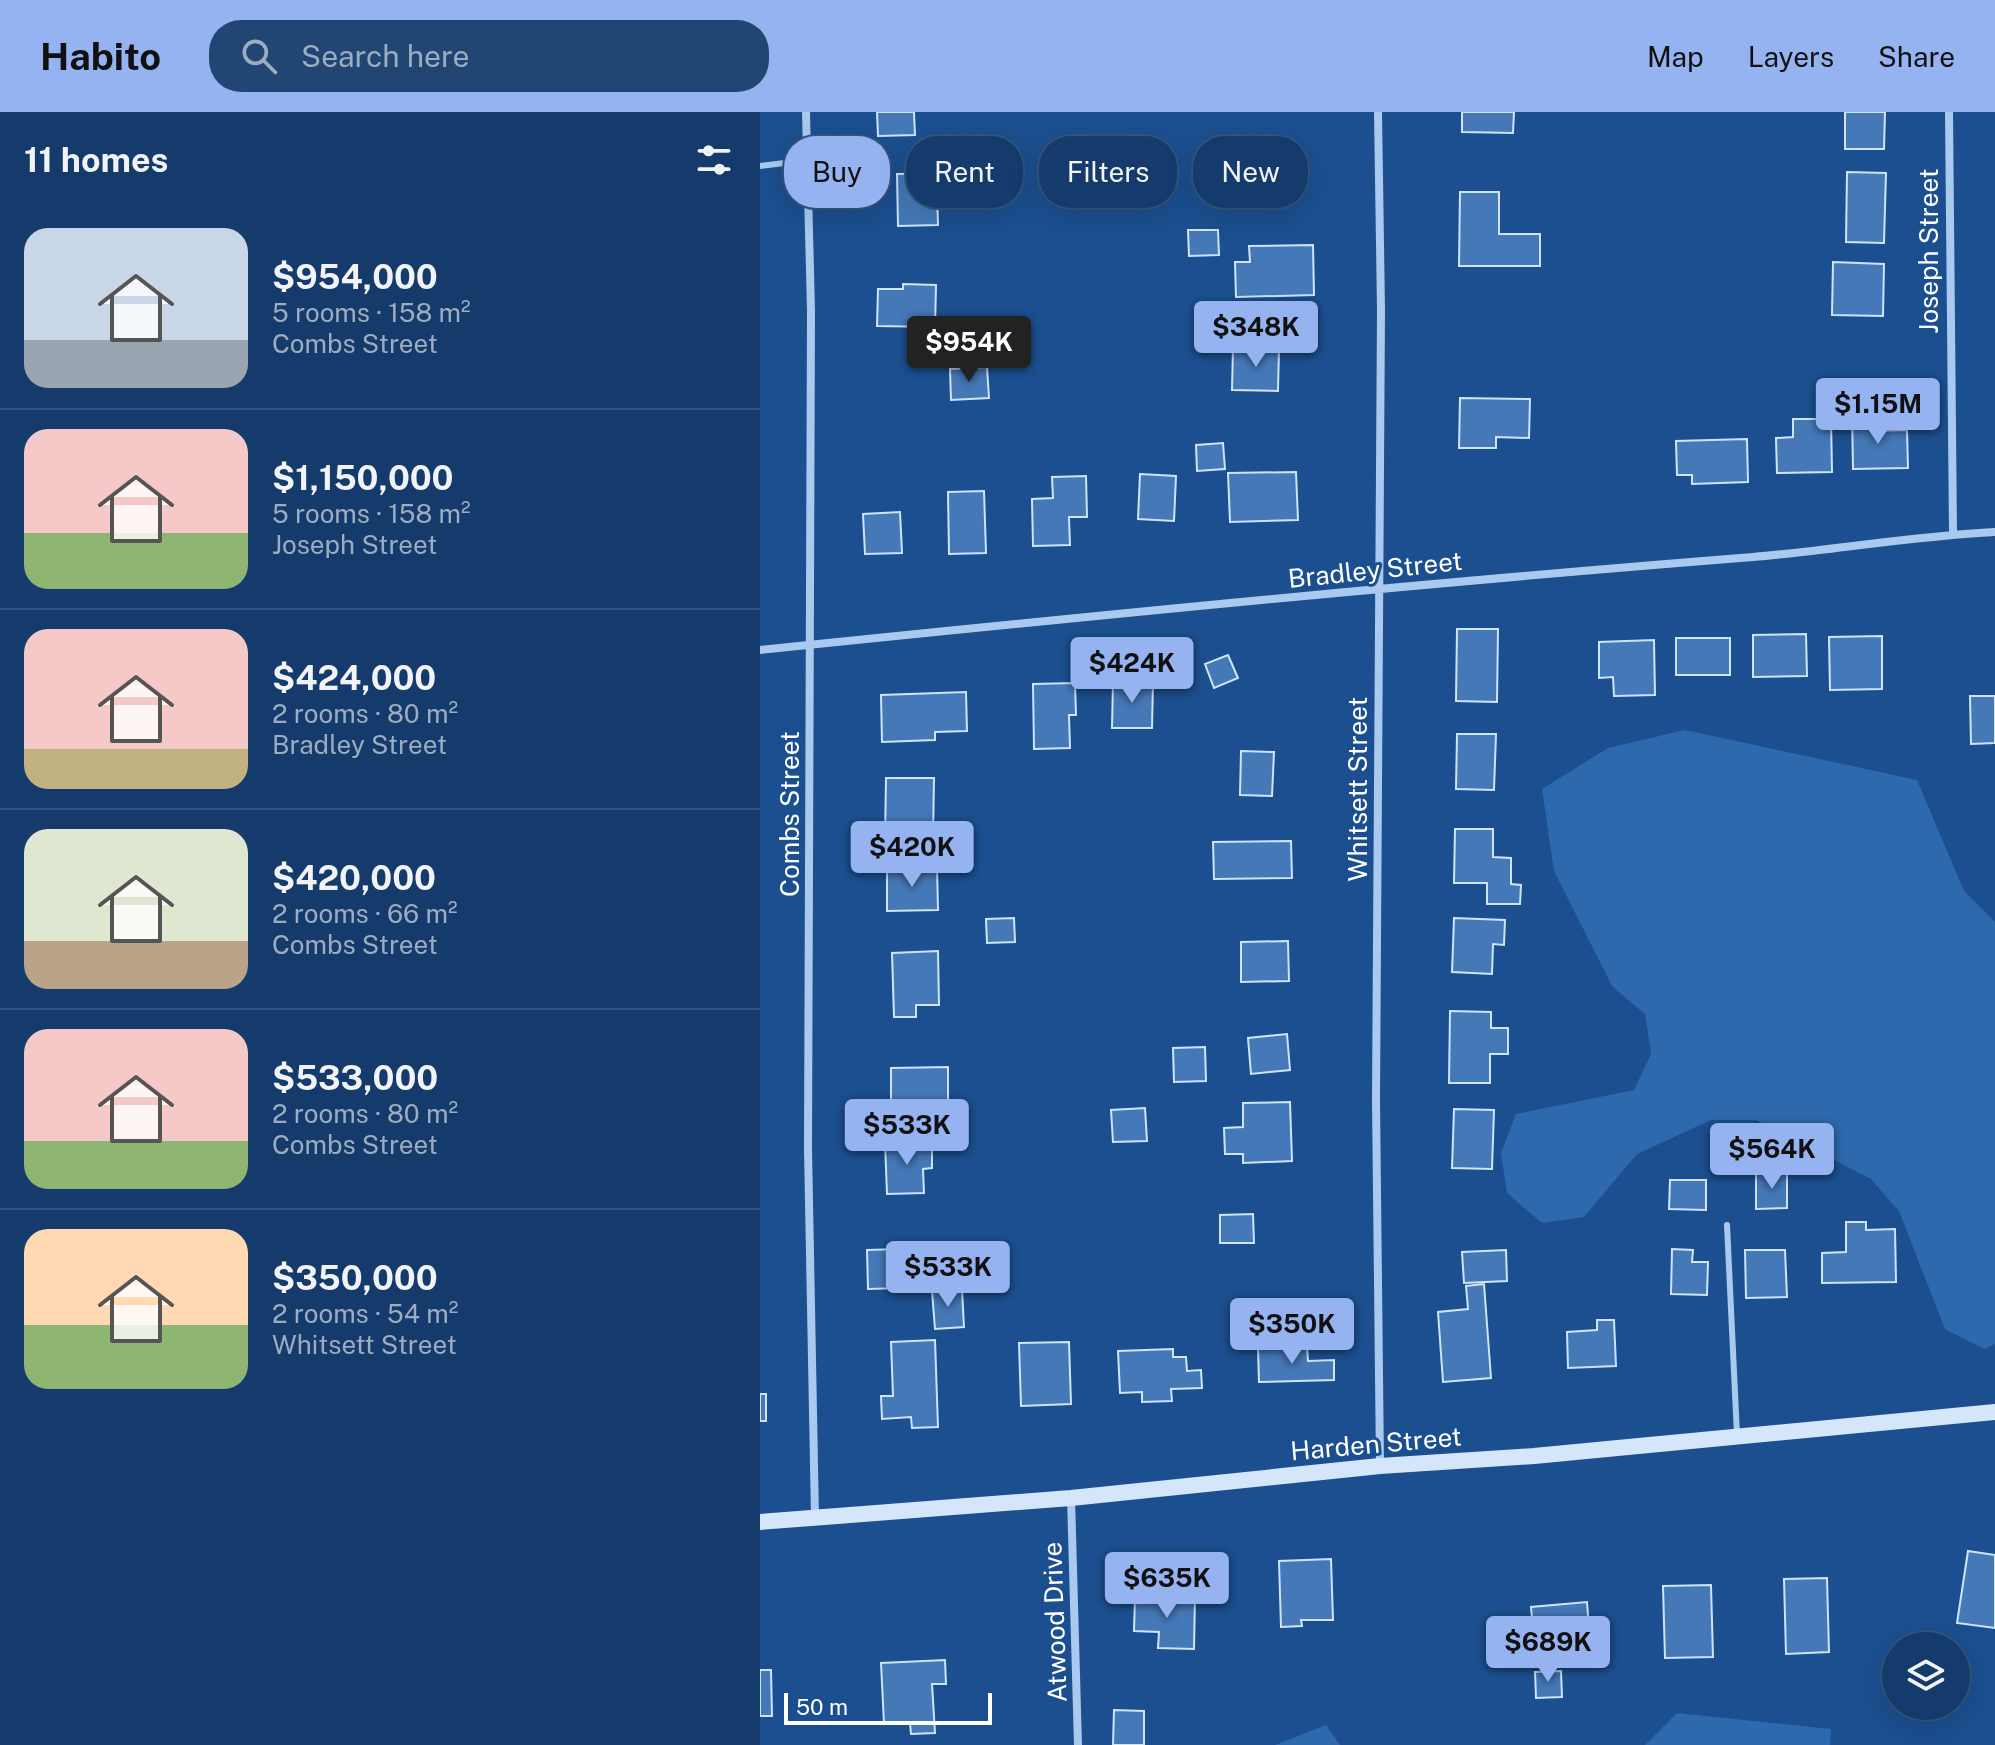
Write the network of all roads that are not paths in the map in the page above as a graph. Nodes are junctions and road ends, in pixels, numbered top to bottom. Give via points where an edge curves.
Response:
1 (806, 112) edge
2 (1378, 112) edge
3 (1949, 112) edge
4 (808, 136) edge
5 (784, 163) edge
6 (760, 166) edge
7 (809, 208) edge
8 (1995, 532) edge
9 (1953, 534) junction
10 (1379, 590) junction
11 (810, 645) junction
12 (760, 650) edge
13 (1727, 1225) dead end
14 (1995, 1412) edge
15 (1737, 1435) junction
16 (1380, 1466) junction
17 (1071, 1498) junction
18 (815, 1517) junction
19 (760, 1522) edge
20 (1078, 1745) edge

1 - 4 street, Combs Street
2 - 10 street, Whitsett Street
3 - 9 street, Joseph Street
5 - 6 lane
7 - 11 street, Combs Street
8 - 9 street, Bradley Street
9 - 10 street, Bradley Street via 1843,549
10 - 11 street, Bradley Street
10 - 16 street, Whitsett Street
11 - 12 street, Bradley Street
11 - 18 street, Combs Street via 808,1149
13 - 15 lane
14 - 15 main road, Harden Street
15 - 16 main road, Harden Street
16 - 17 main road, Harden Street
17 - 18 main road, Harden Street
17 - 20 street, Atwood Drive
18 - 19 main road, Harden Street

